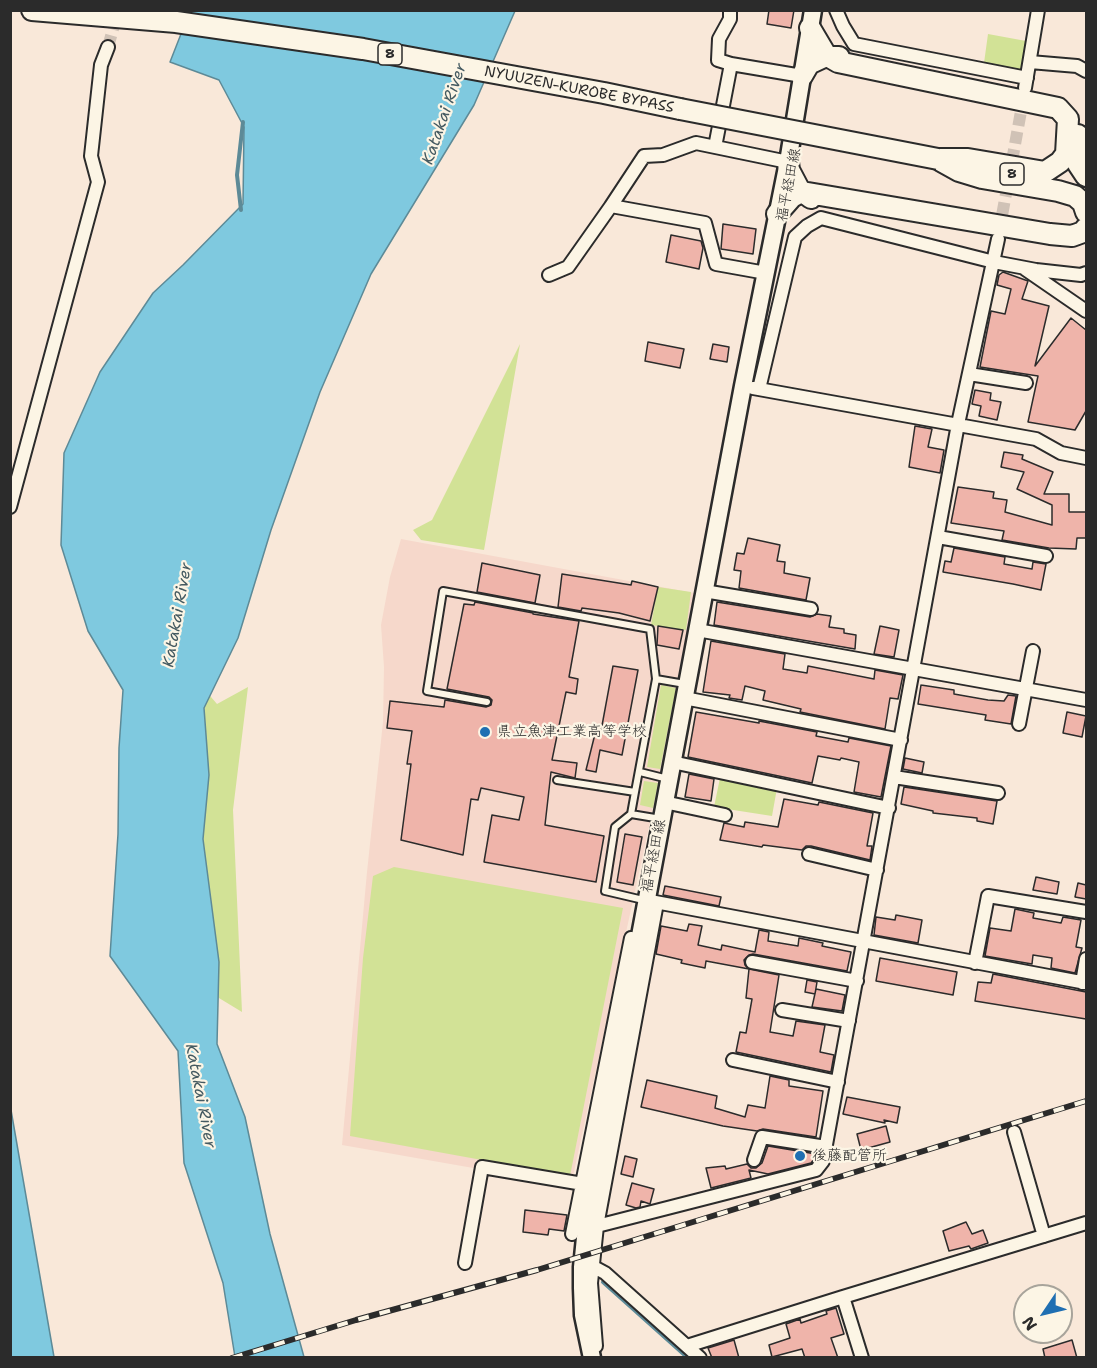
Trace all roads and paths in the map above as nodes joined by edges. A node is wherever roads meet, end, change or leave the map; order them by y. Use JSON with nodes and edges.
{"nodes":[{"id":1,"x":32,"y":10,"type":"edge"},
{"id":2,"x":730,"y":10,"type":"edge"},
{"id":3,"x":836,"y":10,"type":"edge"},
{"id":4,"x":1038,"y":10,"type":"edge"},
{"id":5,"x":816,"y":24,"type":"edge"},
{"id":6,"x":108,"y":47,"type":"tunnel mouth"},
{"id":7,"x":1030,"y":62,"type":"junction"},
{"id":8,"x":731,"y":64,"type":"junction"},
{"id":9,"x":821,"y":66,"type":"junction"},
{"id":10,"x":1086,"y":71,"type":"edge"},
{"id":11,"x":715,"y":147,"type":"junction"},
{"id":12,"x":938,"y":159,"type":"junction"},
{"id":13,"x":1086,"y":176,"type":"edge"},
{"id":14,"x":1086,"y":189,"type":"edge"},
{"id":15,"x":796,"y":192,"type":"junction"},
{"id":16,"x":611,"y":206,"type":"junction"},
{"id":17,"x":1086,"y":212,"type":"edge"},
{"id":18,"x":1086,"y":228,"type":"edge"},
{"id":19,"x":1086,"y":237,"type":"edge"},
{"id":20,"x":998,"y":239,"type":"tunnel mouth"},
{"id":21,"x":994,"y":262,"type":"junction"},
{"id":22,"x":1023,"y":267,"type":"junction"},
{"id":23,"x":766,"y":273,"type":"junction"},
{"id":24,"x":1086,"y":273,"type":"edge"},
{"id":25,"x":549,"y":275,"type":"dead end"},
{"id":26,"x":1086,"y":310,"type":"edge"},
{"id":27,"x":749,"y":357,"type":"junction"},
{"id":28,"x":969,"y":374,"type":"junction"},
{"id":29,"x":1026,"y":384,"type":"dead end"},
{"id":30,"x":751,"y":387,"type":"junction"},
{"id":31,"x":958,"y":424,"type":"junction"},
{"id":32,"x":1086,"y":458,"type":"edge"},
{"id":33,"x":10,"y":507,"type":"edge"},
{"id":34,"x":938,"y":537,"type":"junction"},
{"id":35,"x":1046,"y":556,"type":"dead end"},
{"id":36,"x":704,"y":591,"type":"junction"},
{"id":37,"x":811,"y":609,"type":"dead end"},
{"id":38,"x":697,"y":630,"type":"junction"},
{"id":39,"x":1033,"y":651,"type":"dead end"},
{"id":40,"x":914,"y":669,"type":"junction"},
{"id":41,"x":656,"y":679,"type":"junction"},
{"id":42,"x":1025,"y":689,"type":"junction"},
{"id":43,"x":685,"y":691,"type":"junction"},
{"id":44,"x":1086,"y":700,"type":"edge"},
{"id":45,"x":487,"y":702,"type":"dead end"},
{"id":46,"x":1019,"y":724,"type":"dead end"},
{"id":47,"x":901,"y":740,"type":"junction"},
{"id":48,"x":672,"y":762,"type":"junction"},
{"id":49,"x":640,"y":772,"type":"junction"},
{"id":50,"x":894,"y":777,"type":"junction"},
{"id":51,"x":669,"y":779,"type":"junction"},
{"id":52,"x":557,"y":780,"type":"dead end"},
{"id":53,"x":635,"y":792,"type":"junction"},
{"id":54,"x":998,"y":793,"type":"dead end"},
{"id":55,"x":664,"y":802,"type":"junction"},
{"id":56,"x":889,"y":808,"type":"junction"},
{"id":57,"x":631,"y":814,"type":"junction"},
{"id":58,"x":725,"y":815,"type":"dead end"},
{"id":59,"x":661,"y":819,"type":"junction"},
{"id":60,"x":809,"y":854,"type":"dead end"},
{"id":61,"x":877,"y":870,"type":"junction"},
{"id":62,"x":648,"y":901,"type":"junction"},
{"id":63,"x":1086,"y":912,"type":"edge"},
{"id":64,"x":864,"y":942,"type":"junction"},
{"id":65,"x":1086,"y":959,"type":"edge"},
{"id":66,"x":752,"y":962,"type":"dead end"},
{"id":67,"x":975,"y":963,"type":"junction"},
{"id":68,"x":856,"y":981,"type":"junction"},
{"id":69,"x":1084,"y":983,"type":"edge"},
{"id":70,"x":782,"y":1010,"type":"dead end"},
{"id":71,"x":849,"y":1021,"type":"junction"},
{"id":72,"x":734,"y":1059,"type":"dead end"},
{"id":73,"x":838,"y":1082,"type":"junction"},
{"id":74,"x":1014,"y":1132,"type":"dead end"},
{"id":75,"x":826,"y":1147,"type":"junction"},
{"id":76,"x":754,"y":1160,"type":"dead end"},
{"id":77,"x":583,"y":1184,"type":"junction"},
{"id":78,"x":1086,"y":1223,"type":"edge"},
{"id":79,"x":597,"y":1226,"type":"junction"},
{"id":80,"x":572,"y":1234,"type":"dead end"},
{"id":81,"x":1044,"y":1236,"type":"junction"},
{"id":82,"x":465,"y":1263,"type":"dead end"},
{"id":83,"x":592,"y":1266,"type":"junction"},
{"id":84,"x":843,"y":1298,"type":"junction"},
{"id":85,"x":687,"y":1346,"type":"junction"},
{"id":86,"x":594,"y":1352,"type":"edge"},
{"id":87,"x":700,"y":1358,"type":"edge"},
{"id":88,"x":862,"y":1358,"type":"edge"}],
"edges":[{"from":1,"to":12,"type":"highway","name":"NYUUZEN-KUROBE BYPASS","number":"8","bridge":true},
{"from":2,"to":8,"type":"street"},
{"from":3,"to":7,"type":"street"},
{"from":4,"to":7,"type":"street"},
{"from":5,"to":9,"type":"highway"},
{"from":5,"to":9,"type":"main road","name":"福平経田線"},
{"from":6,"to":33,"type":"street"},
{"from":7,"to":10,"type":"street"},
{"from":8,"to":9,"type":"street"},
{"from":8,"to":11,"type":"street"},
{"from":9,"to":12,"type":"highway"},
{"from":9,"to":13,"type":"highway"},
{"from":9,"to":15,"type":"main road","name":"福平経田線"},
{"from":11,"to":15,"type":"street"},
{"from":11,"to":16,"type":"street"},
{"from":12,"to":14,"type":"highway","name":"NYUUZEN-KUROBE BYPASS","number":"8"},
{"from":12,"to":17,"type":"highway"},
{"from":15,"to":18,"type":"highway"},
{"from":15,"to":19,"type":"highway"},
{"from":15,"to":23,"type":"main road","name":"福平経田線"},
{"from":15,"to":27,"type":"main road","name":"福平経田線"},
{"from":16,"to":23,"type":"street"},
{"from":16,"to":25,"type":"street"},
{"from":20,"to":21,"type":"street"},
{"from":21,"to":22,"type":"street"},
{"from":21,"to":28,"type":"street"},
{"from":21,"to":30,"type":"street"},
{"from":22,"to":24,"type":"street"},
{"from":22,"to":26,"type":"street"},
{"from":23,"to":27,"type":"main road","name":"福平経田線"},
{"from":27,"to":30,"type":"main road","name":"福平経田線"},
{"from":28,"to":29,"type":"street"},
{"from":28,"to":31,"type":"street"},
{"from":30,"to":31,"type":"street"},
{"from":30,"to":36,"type":"main road","name":"福平経田線"},
{"from":31,"to":32,"type":"street"},
{"from":31,"to":34,"type":"street"},
{"from":34,"to":35,"type":"street"},
{"from":34,"to":40,"type":"street"},
{"from":36,"to":37,"type":"street"},
{"from":36,"to":38,"type":"main road","name":"福平経田線"},
{"from":38,"to":40,"type":"street"},
{"from":38,"to":43,"type":"main road","name":"福平経田線"},
{"from":39,"to":42,"type":"street"},
{"from":40,"to":42,"type":"street"},
{"from":40,"to":47,"type":"street"},
{"from":41,"to":43,"type":"lane"},
{"from":41,"to":45,"type":"lane"},
{"from":41,"to":49,"type":"lane"},
{"from":42,"to":44,"type":"street"},
{"from":42,"to":46,"type":"street"},
{"from":43,"to":47,"type":"street"},
{"from":43,"to":48,"type":"main road","name":"福平経田線"},
{"from":47,"to":50,"type":"street"},
{"from":48,"to":51,"type":"main road","name":"福平経田線"},
{"from":48,"to":56,"type":"street"},
{"from":49,"to":51,"type":"lane"},
{"from":49,"to":53,"type":"lane"},
{"from":50,"to":54,"type":"street"},
{"from":50,"to":56,"type":"street"},
{"from":51,"to":55,"type":"main road","name":"福平経田線"},
{"from":52,"to":53,"type":"lane"},
{"from":53,"to":57,"type":"lane"},
{"from":55,"to":58,"type":"street"},
{"from":55,"to":59,"type":"main road","name":"福平経田線"},
{"from":56,"to":61,"type":"street"},
{"from":57,"to":59,"type":"lane"},
{"from":57,"to":62,"type":"lane"},
{"from":59,"to":62,"type":"main road","name":"福平経田線"},
{"from":60,"to":61,"type":"street"},
{"from":61,"to":64,"type":"street"},
{"from":62,"to":64,"type":"street"},
{"from":62,"to":77,"type":"street"},
{"from":62,"to":79,"type":"street"},
{"from":62,"to":86,"type":"main road","name":"福平経田線"},
{"from":63,"to":67,"type":"street"},
{"from":64,"to":67,"type":"street"},
{"from":64,"to":68,"type":"street"},
{"from":65,"to":69,"type":"street"},
{"from":66,"to":68,"type":"street"},
{"from":67,"to":69,"type":"street"},
{"from":68,"to":71,"type":"street"},
{"from":70,"to":71,"type":"street"},
{"from":71,"to":73,"type":"street"},
{"from":72,"to":73,"type":"street"},
{"from":73,"to":75,"type":"street"},
{"from":74,"to":81,"type":"street"},
{"from":75,"to":76,"type":"street"},
{"from":75,"to":79,"type":"street"},
{"from":77,"to":80,"type":"street"},
{"from":77,"to":82,"type":"street"},
{"from":78,"to":81,"type":"street"},
{"from":79,"to":83,"type":"street"},
{"from":81,"to":84,"type":"street"},
{"from":83,"to":85,"type":"street"},
{"from":83,"to":86,"type":"street"},
{"from":84,"to":85,"type":"street"},
{"from":84,"to":88,"type":"street"},
{"from":85,"to":87,"type":"street"}]}
